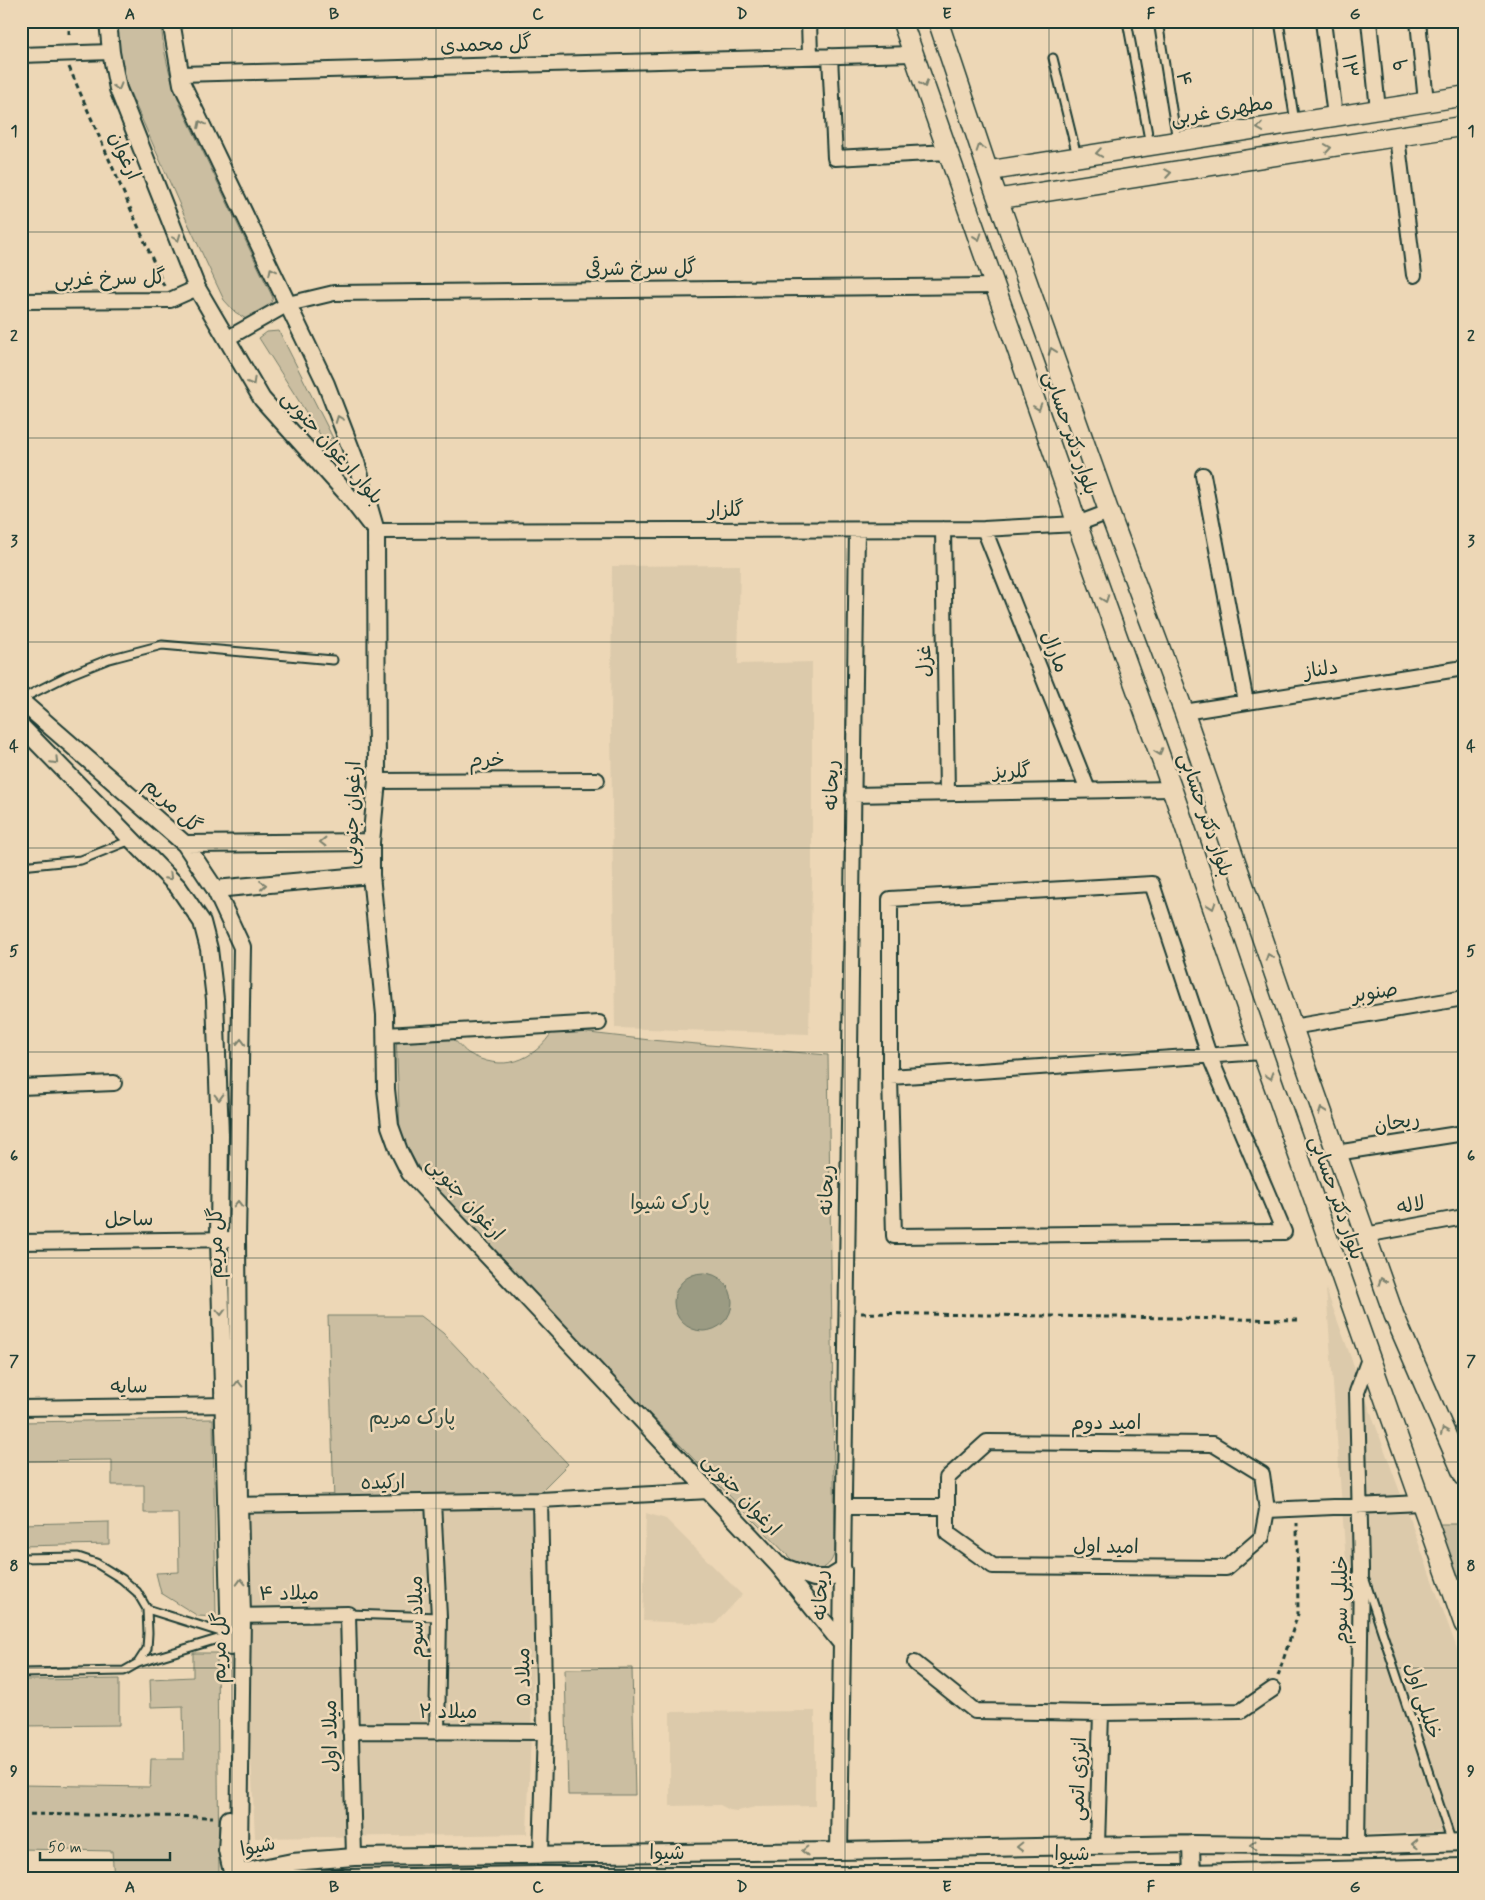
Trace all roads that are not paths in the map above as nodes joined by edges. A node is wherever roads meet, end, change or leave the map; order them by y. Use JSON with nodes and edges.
{"nodes":[{"id":1,"x":108,"y":21,"type":"edge"},
{"id":2,"x":171,"y":21,"type":"edge"},
{"id":3,"x":809,"y":21,"type":"edge"},
{"id":4,"x":902,"y":21,"type":"edge"},
{"id":5,"x":938,"y":21,"type":"edge"},
{"id":6,"x":1127,"y":21,"type":"edge"},
{"id":7,"x":1158,"y":21,"type":"edge"},
{"id":8,"x":1279,"y":21,"type":"edge"},
{"id":9,"x":1323,"y":21,"type":"edge"},
{"id":10,"x":1369,"y":21,"type":"edge"},
{"id":11,"x":1418,"y":21,"type":"edge"},
{"id":12,"x":111,"y":52,"type":"junction"},
{"id":13,"x":913,"y":54,"type":"junction"},
{"id":14,"x":21,"y":55,"type":"edge"},
{"id":15,"x":810,"y":56,"type":"junction"},
{"id":16,"x":830,"y":56,"type":"junction"},
{"id":17,"x":1053,"y":58,"type":"dead end"},
{"id":18,"x":180,"y":74,"type":"junction"},
{"id":19,"x":1464,"y":96,"type":"edge"},
{"id":20,"x":1426,"y":102,"type":"junction"},
{"id":21,"x":1378,"y":110,"type":"junction"},
{"id":22,"x":1335,"y":116,"type":"junction"},
{"id":23,"x":1295,"y":122,"type":"junction"},
{"id":24,"x":1464,"y":126,"type":"edge"},
{"id":25,"x":1397,"y":137,"type":"junction"},
{"id":26,"x":1177,"y":141,"type":"junction"},
{"id":27,"x":1150,"y":146,"type":"junction"},
{"id":28,"x":949,"y":152,"type":"junction"},
{"id":29,"x":1077,"y":157,"type":"junction"},
{"id":30,"x":1056,"y":160,"type":"junction"},
{"id":31,"x":988,"y":171,"type":"junction"},
{"id":32,"x":1060,"y":190,"type":"junction"},
{"id":33,"x":998,"y":200,"type":"junction"},
{"id":34,"x":1414,"y":276,"type":"dead end"},
{"id":35,"x":995,"y":286,"type":"junction"},
{"id":36,"x":197,"y":288,"type":"junction"},
{"id":37,"x":21,"y":300,"type":"edge"},
{"id":38,"x":288,"y":304,"type":"junction"},
{"id":39,"x":228,"y":338,"type":"junction"},
{"id":40,"x":1203,"y":475,"type":"dead end"},
{"id":41,"x":1109,"y":512,"type":"junction"},
{"id":42,"x":1077,"y":524,"type":"junction"},
{"id":43,"x":943,"y":529,"type":"junction"},
{"id":44,"x":984,"y":529,"type":"junction"},
{"id":45,"x":857,"y":530,"type":"junction"},
{"id":46,"x":376,"y":532,"type":"junction"},
{"id":47,"x":333,"y":660,"type":"dead end"},
{"id":48,"x":1464,"y":668,"type":"edge"},
{"id":49,"x":21,"y":700,"type":"edge"},
{"id":50,"x":1246,"y":702,"type":"junction"},
{"id":51,"x":1184,"y":712,"type":"junction"},
{"id":52,"x":21,"y":726,"type":"edge"},
{"id":53,"x":597,"y":780,"type":"dead end"},
{"id":54,"x":377,"y":781,"type":"junction"},
{"id":55,"x":1172,"y":789,"type":"junction"},
{"id":56,"x":1088,"y":790,"type":"junction"},
{"id":57,"x":947,"y":793,"type":"junction"},
{"id":58,"x":853,"y":795,"type":"junction"},
{"id":59,"x":131,"y":840,"type":"junction"},
{"id":60,"x":371,"y":842,"type":"junction"},
{"id":61,"x":185,"y":844,"type":"junction"},
{"id":62,"x":21,"y":866,"type":"edge"},
{"id":63,"x":371,"y":875,"type":"junction"},
{"id":64,"x":215,"y":889,"type":"junction"},
{"id":65,"x":1464,"y":998,"type":"edge"},
{"id":66,"x":599,"y":1023,"type":"dead end"},
{"id":67,"x":1292,"y":1027,"type":"junction"},
{"id":68,"x":385,"y":1035,"type":"junction"},
{"id":69,"x":1262,"y":1052,"type":"junction"},
{"id":70,"x":1209,"y":1055,"type":"junction"},
{"id":71,"x":890,"y":1077,"type":"junction"},
{"id":72,"x":114,"y":1083,"type":"dead end"},
{"id":73,"x":21,"y":1087,"type":"edge"},
{"id":74,"x":1464,"y":1133,"type":"edge"},
{"id":75,"x":1336,"y":1152,"type":"junction"},
{"id":76,"x":1464,"y":1217,"type":"edge"},
{"id":77,"x":1365,"y":1235,"type":"junction"},
{"id":78,"x":219,"y":1239,"type":"junction"},
{"id":79,"x":237,"y":1239,"type":"junction"},
{"id":80,"x":21,"y":1242,"type":"edge"},
{"id":81,"x":1370,"y":1356,"type":"junction"},
{"id":82,"x":231,"y":1405,"type":"junction"},
{"id":83,"x":21,"y":1408,"type":"edge"},
{"id":84,"x":1463,"y":1473,"type":"edge"},
{"id":85,"x":709,"y":1491,"type":"junction"},
{"id":86,"x":540,"y":1500,"type":"junction"},
{"id":87,"x":434,"y":1502,"type":"junction"},
{"id":88,"x":1421,"y":1503,"type":"junction"},
{"id":89,"x":1360,"y":1504,"type":"junction"},
{"id":90,"x":233,"y":1505,"type":"junction"},
{"id":91,"x":844,"y":1507,"type":"junction"},
{"id":92,"x":947,"y":1507,"type":"junction"},
{"id":93,"x":1268,"y":1510,"type":"junction"},
{"id":94,"x":21,"y":1558,"type":"edge"},
{"id":95,"x":778,"y":1565,"type":"junction"},
{"id":96,"x":1361,"y":1569,"type":"junction"},
{"id":97,"x":842,"y":1570,"type":"junction"},
{"id":98,"x":147,"y":1608,"type":"junction"},
{"id":99,"x":348,"y":1614,"type":"junction"},
{"id":100,"x":236,"y":1616,"type":"junction"},
{"id":101,"x":439,"y":1617,"type":"junction"},
{"id":102,"x":1464,"y":1624,"type":"edge"},
{"id":103,"x":236,"y":1635,"type":"junction"},
{"id":104,"x":842,"y":1644,"type":"junction"},
{"id":105,"x":138,"y":1663,"type":"junction"},
{"id":106,"x":915,"y":1663,"type":"dead end"},
{"id":107,"x":21,"y":1673,"type":"edge"},
{"id":108,"x":1273,"y":1689,"type":"road end"},
{"id":109,"x":1101,"y":1714,"type":"junction"},
{"id":110,"x":350,"y":1731,"type":"junction"},
{"id":111,"x":437,"y":1732,"type":"junction"},
{"id":112,"x":546,"y":1732,"type":"junction"},
{"id":113,"x":1458,"y":1842,"type":"edge"},
{"id":114,"x":1191,"y":1844,"type":"junction"},
{"id":115,"x":1097,"y":1846,"type":"junction"},
{"id":116,"x":1358,"y":1846,"type":"junction"},
{"id":117,"x":839,"y":1851,"type":"junction"},
{"id":118,"x":709,"y":1852,"type":"junction"},
{"id":119,"x":541,"y":1854,"type":"junction"},
{"id":120,"x":354,"y":1857,"type":"junction"},
{"id":121,"x":1462,"y":1867,"type":"edge"},
{"id":122,"x":708,"y":1874,"type":"junction"},
{"id":123,"x":835,"y":1876,"type":"edge"},
{"id":124,"x":858,"y":1876,"type":"edge"},
{"id":125,"x":1192,"y":1876,"type":"edge"},
{"id":126,"x":232,"y":1877,"type":"edge"}],
"edges":[{"from":1,"to":12,"type":"street","name":"بلوار ارغوان جنوبی"},
{"from":2,"to":18,"type":"street","name":"بلوار ارغوان جنوبی"},
{"from":3,"to":15,"type":"street"},
{"from":4,"to":13,"type":"main road","name":"بلوار دکتر حسابی"},
{"from":31,"to":5,"type":"main road","name":"بلوار دکتر حسابی","one_way":true},
{"from":6,"to":27,"type":"lane"},
{"from":7,"to":26,"type":"lane","name":"۴"},
{"from":8,"to":23,"type":"lane"},
{"from":9,"to":22,"type":"street","name":"۱۳"},
{"from":10,"to":21,"type":"street"},
{"from":11,"to":20,"type":"street","name":"۹"},
{"from":12,"to":14,"type":"street"},
{"from":12,"to":36,"type":"street","name":"بلوار ارغوان جنوبی","one_way":true},
{"from":13,"to":16,"type":"street","name":"گل محمدی"},
{"from":13,"to":28,"type":"main road","name":"بلوار دکتر حسابی","one_way":true},
{"from":15,"to":16,"type":"street","name":"گل محمدی"},
{"from":15,"to":18,"type":"street","name":"گل محمدی"},
{"from":16,"to":28,"type":"street"},
{"from":17,"to":29,"type":"lane"},
{"from":38,"to":18,"type":"street","name":"بلوار ارغوان جنوبی","one_way":true},
{"from":19,"to":20,"type":"main road","name":"مطهری غربی"},
{"from":20,"to":21,"type":"main road","name":"مطهری غربی"},
{"from":21,"to":22,"type":"main road","name":"مطهری غربی"},
{"from":22,"to":23,"type":"main road","name":"مطهری غربی"},
{"from":23,"to":26,"type":"main road","name":"مطهری غربی","one_way":true},
{"from":24,"to":25,"type":"main road"},
{"from":32,"to":25,"type":"main road","one_way":true},
{"from":25,"to":34,"type":"street"},
{"from":26,"to":27,"type":"main road","name":"مطهری غربی"},
{"from":27,"to":29,"type":"main road","name":"مطهری غربی","one_way":true},
{"from":28,"to":35,"type":"main road","name":"بلوار دکتر حسابی","one_way":true},
{"from":29,"to":30,"type":"main road","name":"مطهری غربی"},
{"from":30,"to":31,"type":"main road","name":"مطهری غربی"},
{"from":30,"to":32,"type":"main road"},
{"from":31,"to":33,"type":"main road","name":"بلوار دکتر حسابی"},
{"from":32,"to":33,"type":"main road"},
{"from":41,"to":33,"type":"main road","name":"بلوار دکتر حسابی","one_way":true},
{"from":35,"to":38,"type":"street","name":"گل سرخ شرقی"},
{"from":35,"to":42,"type":"main road","name":"بلوار دکتر حسابی","one_way":true},
{"from":36,"to":37,"type":"street","name":"گل سرخ غربی"},
{"from":36,"to":39,"type":"street","name":"بلوار ارغوان جنوبی"},
{"from":38,"to":39,"type":"street","name":"گل سرخ شرقی"},
{"from":46,"to":38,"type":"street","name":"بلوار ارغوان جنوبی","one_way":true},
{"from":39,"to":46,"type":"street","name":"بلوار ارغوان جنوبی","one_way":true},
{"from":40,"to":50,"type":"street"},
{"from":41,"to":42,"type":"street","name":"گلزار"},
{"from":41,"to":51,"type":"main road","name":"بلوار دکتر حسابی"},
{"from":42,"to":44,"type":"street","name":"گلزار"},
{"from":42,"to":55,"type":"main road","name":"بلوار دکتر حسابی","one_way":true},
{"from":43,"to":44,"type":"street","name":"گلزار"},
{"from":43,"to":45,"type":"street","name":"گلزار"},
{"from":43,"to":57,"type":"street","name":"غزل"},
{"from":44,"to":56,"type":"street","name":"مارال"},
{"from":45,"to":46,"type":"street","name":"گلزار"},
{"from":45,"to":58,"type":"street","name":"ریحانه"},
{"from":46,"to":54,"type":"street","name":"ارغوان جنوبی"},
{"from":47,"to":49,"type":"lane"},
{"from":48,"to":50,"type":"street","name":"دلناز"},
{"from":49,"to":61,"type":"street","name":"گل مریم"},
{"from":50,"to":51,"type":"street","name":"دلناز"},
{"from":67,"to":51,"type":"main road","name":"بلوار دکتر حسابی","one_way":true},
{"from":52,"to":59,"type":"street","name":"گل مریم","one_way":true},
{"from":53,"to":54,"type":"street","name":"خرم"},
{"from":54,"to":60,"type":"street","name":"ارغوان جنوبی"},
{"from":55,"to":56,"type":"street","name":"گلریز"},
{"from":55,"to":69,"type":"main road","name":"بلوار دکتر حسابی","one_way":true},
{"from":56,"to":57,"type":"street","name":"گلریز"},
{"from":57,"to":58,"type":"street","name":"گلریز"},
{"from":58,"to":91,"type":"street","name":"ریحانه"},
{"from":59,"to":62,"type":"lane"},
{"from":59,"to":78,"type":"street","name":"گل مریم","one_way":true},
{"from":60,"to":61,"type":"street","one_way":true},
{"from":60,"to":63,"type":"street","name":"ارغوان جنوبی"},
{"from":61,"to":64,"type":"street","name":"گل مریم"},
{"from":64,"to":63,"type":"street","one_way":true},
{"from":63,"to":68,"type":"street","name":"ارغوان جنوبی"},
{"from":79,"to":64,"type":"street","name":"گل مریم","one_way":true},
{"from":65,"to":67,"type":"street","name":"صنوبر"},
{"from":66,"to":68,"type":"street"},
{"from":75,"to":67,"type":"main road","name":"بلوار دکتر حسابی","one_way":true},
{"from":68,"to":85,"type":"street","name":"ارغوان جنوبی"},
{"from":69,"to":70,"type":"street"},
{"from":69,"to":81,"type":"main road","name":"بلوار دکتر حسابی","one_way":true},
{"from":70,"to":71,"type":"street"},
{"from":70,"to":71,"type":"street"},
{"from":70,"to":71,"type":"street"},
{"from":72,"to":73,"type":"street"},
{"from":74,"to":75,"type":"street","name":"ریحان"},
{"from":75,"to":77,"type":"main road","name":"بلوار دکتر حسابی"},
{"from":76,"to":77,"type":"street","name":"لاله"},
{"from":84,"to":77,"type":"main road","name":"بلوار دکتر حسابی","one_way":true},
{"from":78,"to":79,"type":"street","name":"ساحل"},
{"from":78,"to":80,"type":"street","name":"ساحل"},
{"from":78,"to":82,"type":"street","name":"گل مریم","one_way":true},
{"from":82,"to":79,"type":"street","name":"گل مریم","one_way":true},
{"from":81,"to":88,"type":"main road","name":"بلوار دکتر حسابی"},
{"from":81,"to":89,"type":"street","name":"خلیلی سوم"},
{"from":82,"to":83,"type":"street","name":"سایه"},
{"from":82,"to":90,"type":"street","name":"گل مریم"},
{"from":85,"to":86,"type":"street","name":"ارکیده"},
{"from":85,"to":95,"type":"street","name":"ارغوان جنوبی"},
{"from":86,"to":87,"type":"street","name":"ارکیده"},
{"from":86,"to":112,"type":"street","name":"میلاد ۵"},
{"from":87,"to":90,"type":"street","name":"ارکیده"},
{"from":87,"to":101,"type":"street","name":"میلاد سوم"},
{"from":88,"to":89,"type":"street"},
{"from":88,"to":102,"type":"main road","name":"بلوار دکتر حسابی"},
{"from":89,"to":93,"type":"street"},
{"from":89,"to":96,"type":"street","name":"خلیلی سوم"},
{"from":90,"to":100,"type":"street","name":"گل مریم"},
{"from":91,"to":92,"type":"street"},
{"from":91,"to":97,"type":"street","name":"ریحانه"},
{"from":92,"to":93,"type":"street","name":"امید اول"},
{"from":92,"to":93,"type":"street","name":"امید دوم"},
{"from":94,"to":98,"type":"lane"},
{"from":95,"to":97,"type":"street"},
{"from":95,"to":104,"type":"street","name":"ارغوان جنوبی"},
{"from":96,"to":113,"type":"lane","name":"خلیلی اول"},
{"from":96,"to":116,"type":"street","name":"خلیلی سوم"},
{"from":97,"to":104,"type":"street","name":"ریحانه"},
{"from":98,"to":103,"type":"lane"},
{"from":98,"to":105,"type":"lane"},
{"from":99,"to":100,"type":"street","name":"میلاد ۴"},
{"from":99,"to":101,"type":"lane"},
{"from":99,"to":110,"type":"street","name":"میلاد اول"},
{"from":100,"to":103,"type":"street","name":"گل مریم"},
{"from":101,"to":111,"type":"street","name":"میلاد سوم"},
{"from":103,"to":105,"type":"lane"},
{"from":103,"to":126,"type":"street","name":"گل مریم"},
{"from":103,"to":126,"type":"street","name":"گل مریم"},
{"from":104,"to":117,"type":"street","name":"ریحانه"},
{"from":105,"to":107,"type":"lane"},
{"from":106,"to":109,"type":"street"},
{"from":108,"to":109,"type":"street"},
{"from":109,"to":115,"type":"street","name":"انرژی اتمی"},
{"from":110,"to":111,"type":"street","name":"میلاد ۲"},
{"from":110,"to":120,"type":"street","name":"میلاد اول"},
{"from":111,"to":112,"type":"street","name":"میلاد ۲"},
{"from":112,"to":119,"type":"street","name":"میلاد ۵"},
{"from":113,"to":116,"type":"street","name":"شیوا","one_way":true},
{"from":113,"to":121,"type":"street"},
{"from":114,"to":115,"type":"street","name":"شیوا"},
{"from":116,"to":114,"type":"street","name":"شیوا","one_way":true},
{"from":114,"to":125,"type":"street"},
{"from":115,"to":117,"type":"street","name":"شیوا","one_way":true},
{"from":117,"to":118,"type":"street","name":"شیوا","one_way":true},
{"from":118,"to":119,"type":"street","name":"شیوا"},
{"from":118,"to":122,"type":"street"},
{"from":119,"to":120,"type":"street","name":"شیوا"},
{"from":120,"to":126,"type":"street","name":"شیوا"},
{"from":121,"to":125,"type":"street","name":"شیوا"},
{"from":122,"to":123,"type":"street","name":"شیوا"},
{"from":122,"to":126,"type":"street","name":"شیوا"},
{"from":123,"to":124,"type":"street","name":"شیوا"},
{"from":124,"to":125,"type":"street","name":"شیوا"}]}
